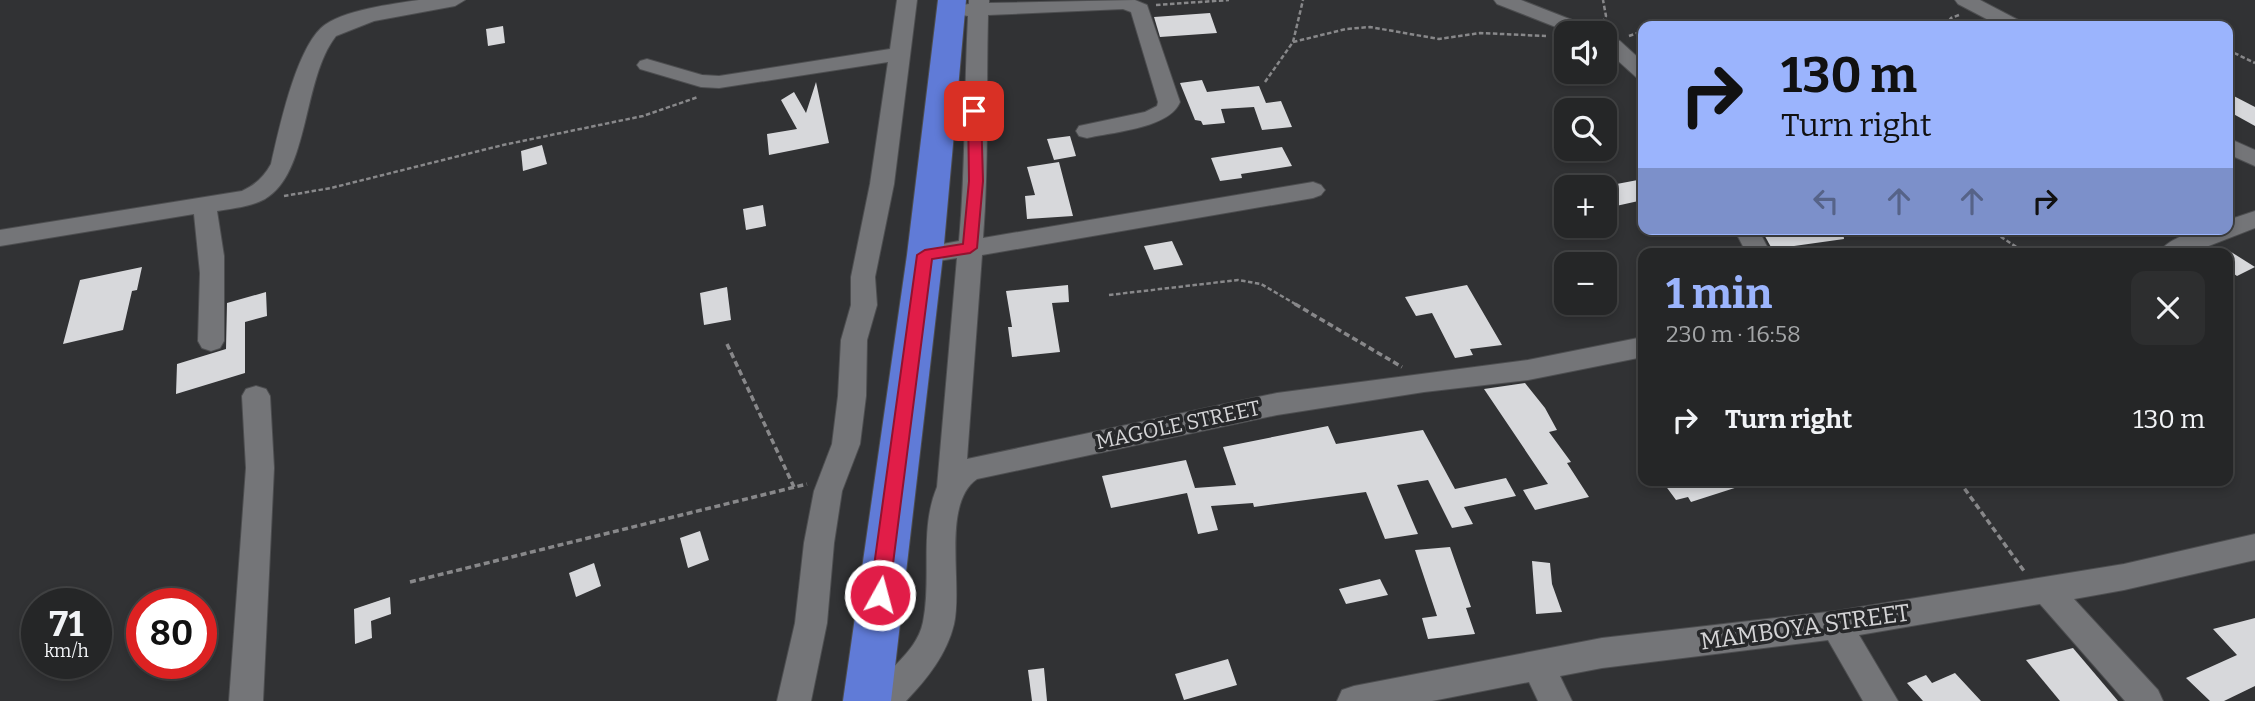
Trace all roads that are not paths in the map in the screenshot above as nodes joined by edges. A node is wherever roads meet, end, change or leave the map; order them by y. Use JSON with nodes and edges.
{"nodes":[{"id":1,"x":455,"y":0,"type":"edge"},
{"id":2,"x":907,"y":0,"type":"edge"},
{"id":3,"x":1504,"y":0,"type":"edge"},
{"id":4,"x":1965,"y":0,"type":"edge"},
{"id":5,"x":965,"y":5,"type":"edge"},
{"id":6,"x":1562,"y":21,"type":"edge"},
{"id":7,"x":2005,"y":21,"type":"edge"},
{"id":8,"x":1617,"y":49,"type":"edge"},
{"id":9,"x":899,"y":54,"type":"junction"},
{"id":10,"x":647,"y":65,"type":"dead end"},
{"id":11,"x":1638,"y":68,"type":"edge"},
{"id":12,"x":1087,"y":131,"type":"dead end"},
{"id":13,"x":2233,"y":148,"type":"edge"},
{"id":14,"x":2255,"y":159,"type":"edge"},
{"id":15,"x":1313,"y":190,"type":"dead end"},
{"id":16,"x":204,"y":205,"type":"junction"},
{"id":17,"x":2255,"y":219,"type":"edge"},
{"id":18,"x":2233,"y":227,"type":"edge"},
{"id":19,"x":2212,"y":235,"type":"edge"},
{"id":20,"x":0,"y":238,"type":"edge"},
{"id":21,"x":970,"y":248,"type":"junction"},
{"id":22,"x":2179,"y":248,"type":"edge"},
{"id":23,"x":925,"y":255,"type":"junction"},
{"id":24,"x":212,"y":341,"type":"dead end"},
{"id":25,"x":1638,"y":348,"type":"edge"},
{"id":26,"x":256,"y":396,"type":"dead end"},
{"id":27,"x":951,"y":485,"type":"junction"},
{"id":28,"x":2252,"y":551,"type":"edge"},
{"id":29,"x":2042,"y":590,"type":"junction"},
{"id":30,"x":1836,"y":625,"type":"junction"},
{"id":31,"x":1537,"y":664,"type":"junction"},
{"id":32,"x":246,"y":701,"type":"edge"},
{"id":33,"x":794,"y":701,"type":"edge"},
{"id":34,"x":867,"y":701,"type":"edge"},
{"id":35,"x":884,"y":701,"type":"edge"},
{"id":36,"x":1354,"y":701,"type":"edge"},
{"id":37,"x":1555,"y":701,"type":"edge"},
{"id":38,"x":1881,"y":701,"type":"edge"},
{"id":39,"x":2146,"y":701,"type":"edge"}],
"edges":[{"from":1,"to":16,"type":"street"},
{"from":2,"to":9,"type":"street"},
{"from":3,"to":6,"type":"street"},
{"from":4,"to":7,"type":"street"},
{"from":5,"to":12,"type":"street"},
{"from":5,"to":21,"type":"street"},
{"from":5,"to":23,"type":"highway"},
{"from":8,"to":11,"type":"street"},
{"from":9,"to":10,"type":"street"},
{"from":9,"to":33,"type":"street"},
{"from":13,"to":14,"type":"street"},
{"from":15,"to":21,"type":"street"},
{"from":16,"to":20,"type":"street"},
{"from":16,"to":24,"type":"street"},
{"from":17,"to":18,"type":"street"},
{"from":19,"to":22,"type":"street"},
{"from":21,"to":23,"type":"street"},
{"from":21,"to":27,"type":"street"},
{"from":23,"to":34,"type":"highway"},
{"from":25,"to":27,"type":"street","name":"MAGOLE STREET"},
{"from":26,"to":32,"type":"street"},
{"from":27,"to":35,"type":"street"},
{"from":28,"to":29,"type":"street","name":"MAMBOYA STREET"},
{"from":29,"to":30,"type":"street","name":"MAMBOYA STREET"},
{"from":29,"to":39,"type":"street"},
{"from":30,"to":31,"type":"street","name":"MAMBOYA STREET"},
{"from":30,"to":38,"type":"street"},
{"from":31,"to":36,"type":"street","name":"MAMBOYA STREET"},
{"from":31,"to":37,"type":"street"}]}
